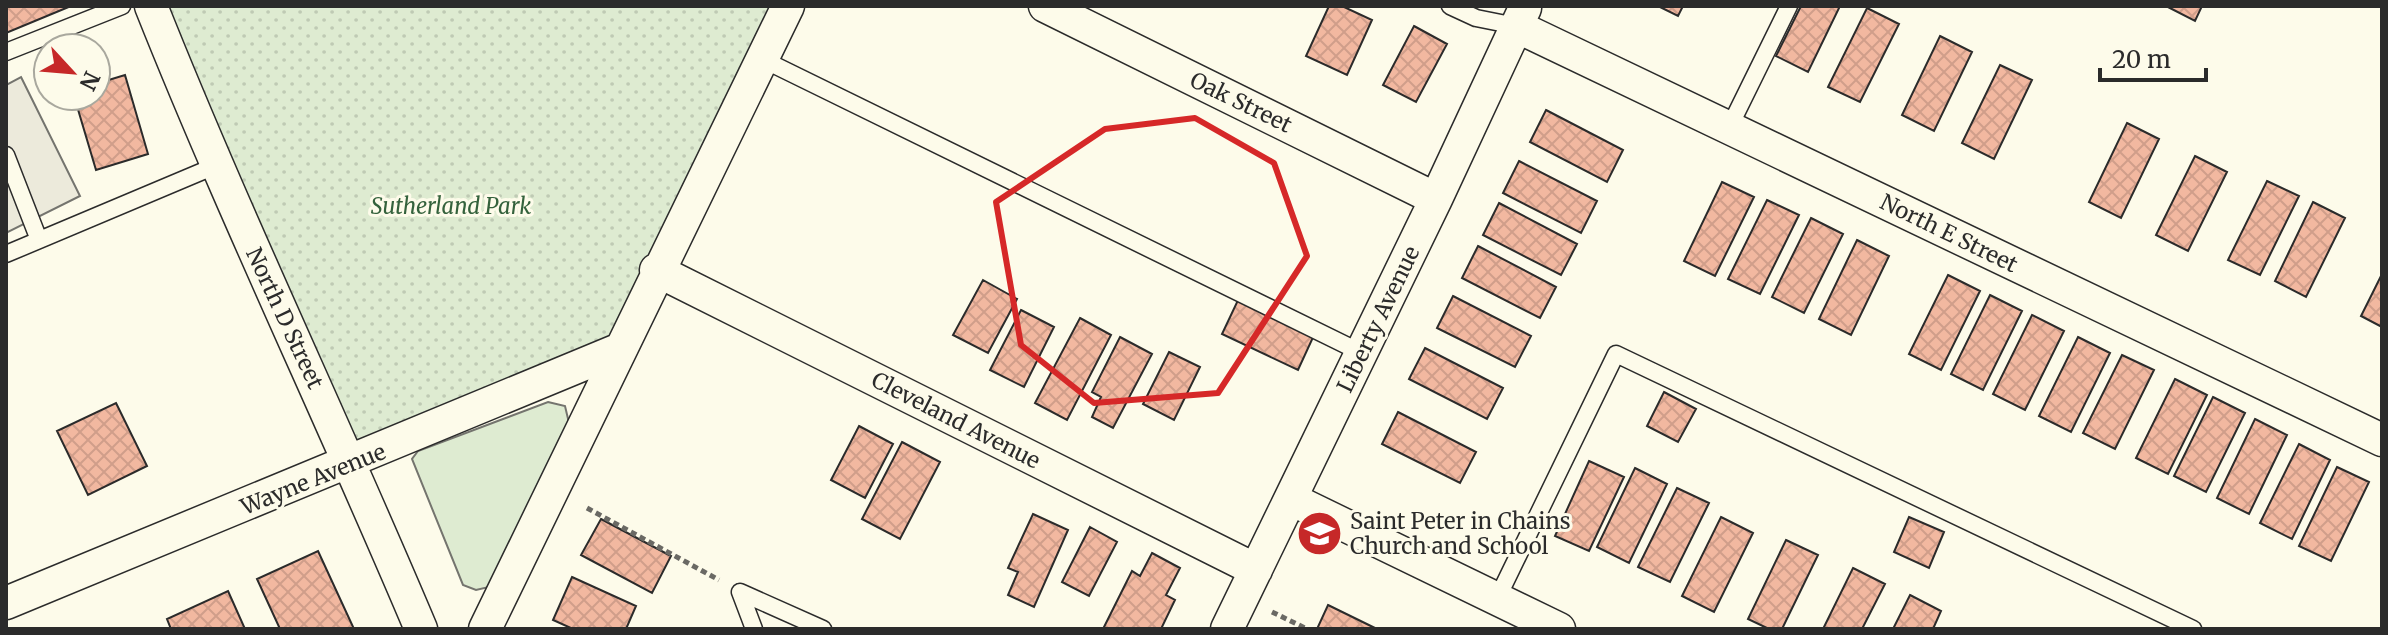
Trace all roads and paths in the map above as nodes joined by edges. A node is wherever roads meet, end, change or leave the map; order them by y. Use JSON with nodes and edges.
{"nodes":[{"id":1,"x":122,"y":6,"type":"edge"},
{"id":2,"x":151,"y":6,"type":"edge"},
{"id":3,"x":788,"y":6,"type":"edge"},
{"id":4,"x":1045,"y":6,"type":"edge"},
{"id":5,"x":1450,"y":6,"type":"edge"},
{"id":6,"x":1789,"y":6,"type":"edge"},
{"id":7,"x":1521,"y":16,"type":"edge"},
{"id":8,"x":6,"y":52,"type":"edge"},
{"id":9,"x":762,"y":59,"type":"junction"},
{"id":10,"x":1729,"y":128,"type":"junction"},
{"id":11,"x":6,"y":155,"type":"edge"},
{"id":12,"x":215,"y":166,"type":"junction"},
{"id":13,"x":1436,"y":199,"type":"junction"},
{"id":14,"x":39,"y":240,"type":"junction"},
{"id":15,"x":6,"y":254,"type":"edge"},
{"id":16,"x":656,"y":270,"type":"junction"},
{"id":17,"x":618,"y":350,"type":"junction"},
{"id":18,"x":1362,"y":353,"type":"junction"},
{"id":19,"x":2382,"y":440,"type":"edge"},
{"id":20,"x":351,"y":463,"type":"junction"},
{"id":21,"x":1291,"y":499,"type":"junction"},
{"id":22,"x":587,"y":508,"type":"dead end"},
{"id":23,"x":1256,"y":570,"type":"junction"},
{"id":24,"x":740,"y":592,"type":"junction"},
{"id":25,"x":1497,"y":599,"type":"junction"},
{"id":26,"x":6,"y":603,"type":"edge"},
{"id":27,"x":421,"y":629,"type":"edge"},
{"id":28,"x":485,"y":629,"type":"edge"},
{"id":29,"x":754,"y":629,"type":"edge"},
{"id":30,"x":823,"y":629,"type":"edge"},
{"id":31,"x":1227,"y":629,"type":"edge"},
{"id":32,"x":1559,"y":629,"type":"edge"},
{"id":33,"x":2193,"y":629,"type":"edge"}],
"edges":[{"from":1,"to":8,"type":"lane"},
{"from":2,"to":12,"type":"street","name":"North D Street"},
{"from":3,"to":9,"type":"street"},
{"from":4,"to":13,"type":"street","name":"Oak Street"},
{"from":5,"to":7,"type":"lane"},
{"from":6,"to":10,"type":"lane"},
{"from":7,"to":10,"type":"street","name":"North E Street"},
{"from":7,"to":13,"type":"street","name":"Liberty Avenue"},
{"from":9,"to":16,"type":"street"},
{"from":9,"to":18,"type":"lane"},
{"from":10,"to":19,"type":"street","name":"North E Street"},
{"from":11,"to":14,"type":"lane"},
{"from":12,"to":14,"type":"lane"},
{"from":12,"to":20,"type":"street","name":"North D Street"},
{"from":13,"to":18,"type":"street","name":"Liberty Avenue"},
{"from":14,"to":15,"type":"lane"},
{"from":16,"to":17,"type":"street"},
{"from":16,"to":23,"type":"street","name":"Cleveland Avenue"},
{"from":17,"to":20,"type":"street","name":"Wayne Avenue"},
{"from":17,"to":28,"type":"street"},
{"from":18,"to":21,"type":"street","name":"Liberty Avenue"},
{"from":20,"to":26,"type":"street","name":"Wayne Avenue"},
{"from":20,"to":27,"type":"street","name":"North D Street"},
{"from":21,"to":23,"type":"street","name":"Liberty Avenue"},
{"from":21,"to":25,"type":"street"},
{"from":22,"to":24,"type":"path"},
{"from":23,"to":31,"type":"street","name":"Liberty Avenue"},
{"from":24,"to":29,"type":"lane"},
{"from":24,"to":30,"type":"lane"},
{"from":25,"to":32,"type":"street"},
{"from":25,"to":33,"type":"lane"}]}
